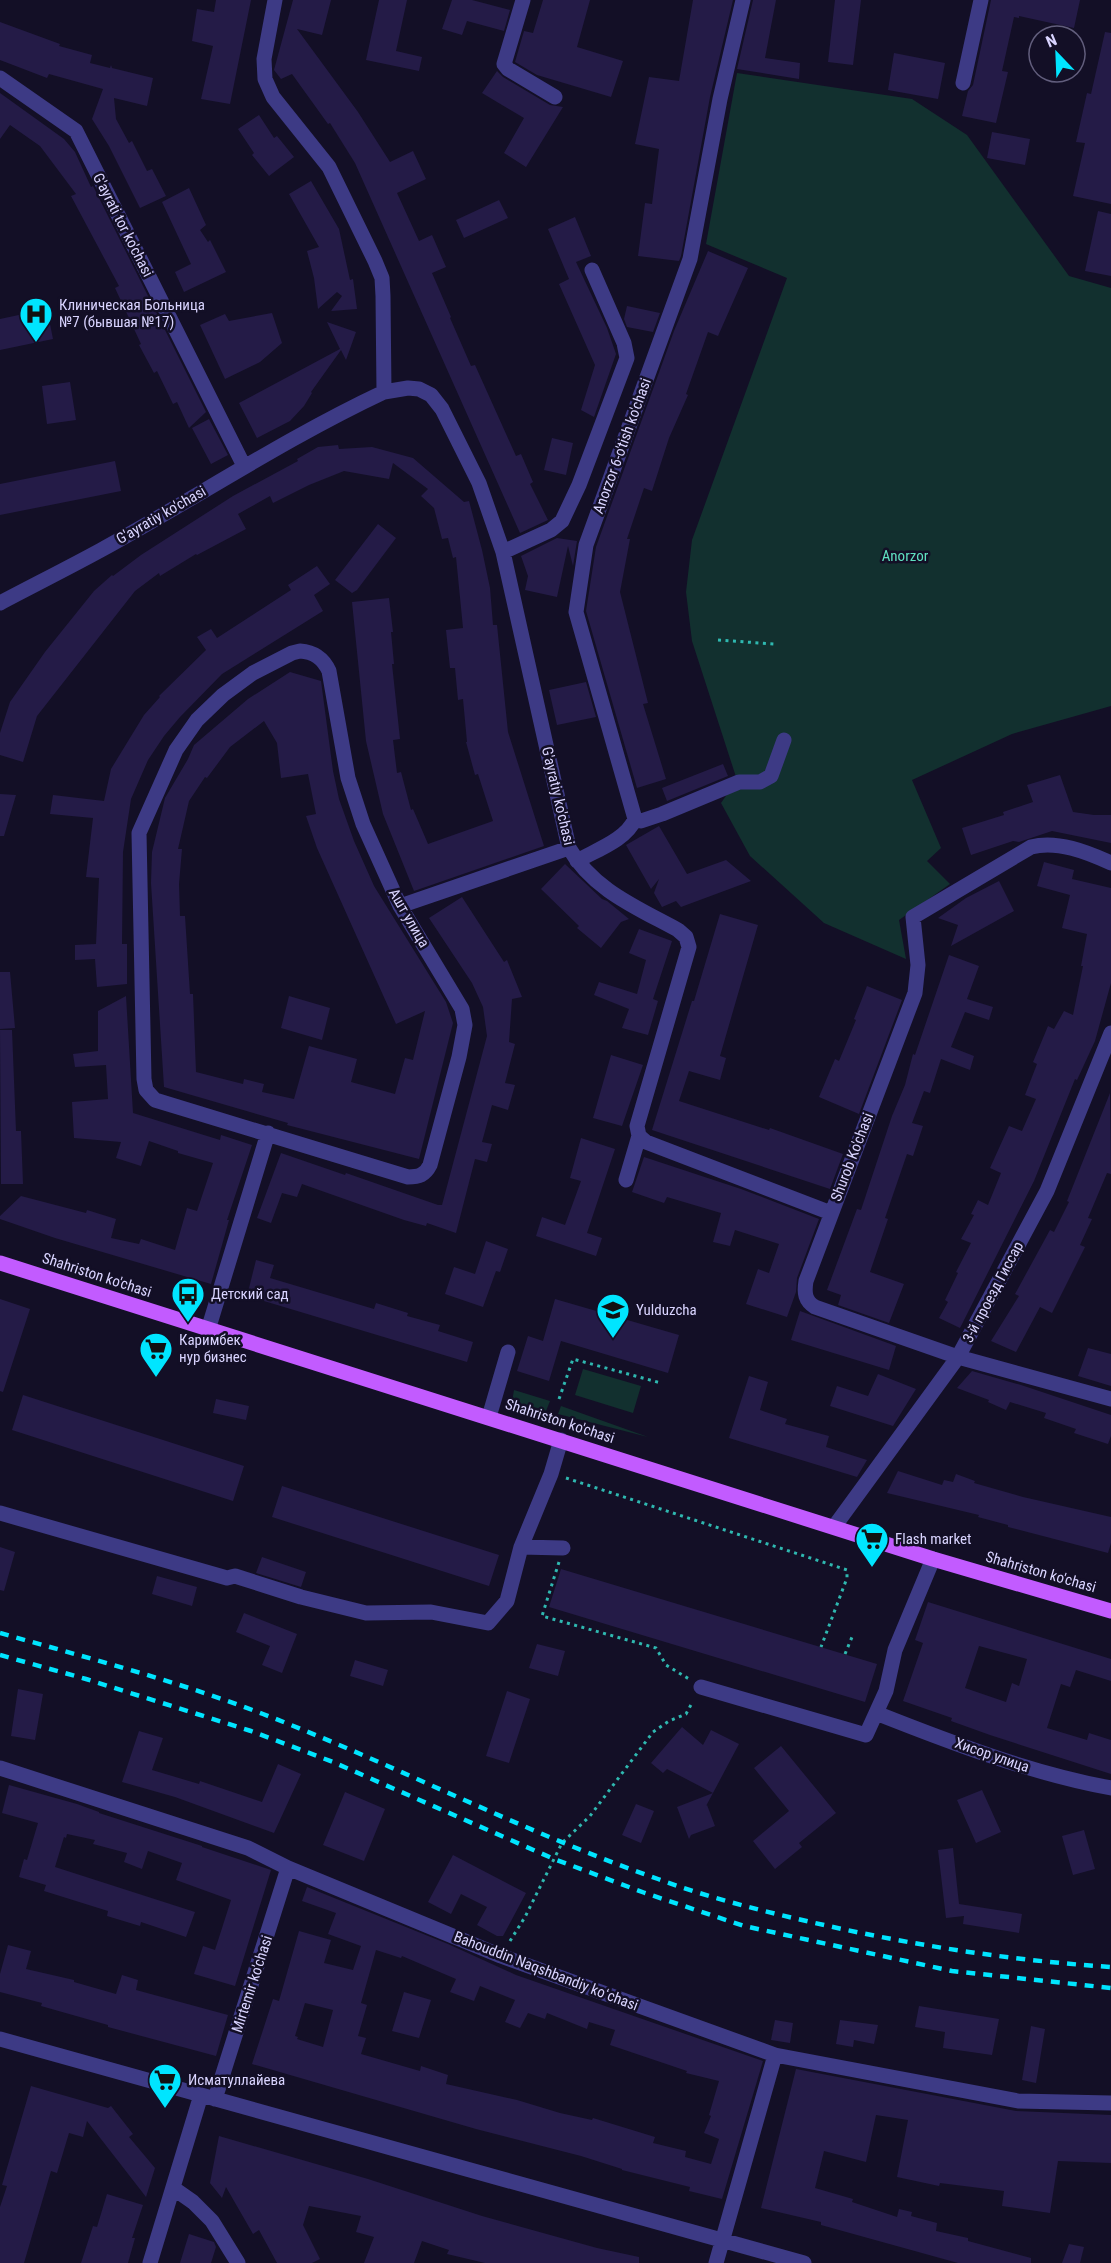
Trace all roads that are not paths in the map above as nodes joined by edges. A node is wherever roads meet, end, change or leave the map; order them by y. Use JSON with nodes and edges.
{"nodes":[{"id":1,"x":275,"y":0,"type":"edge"},
{"id":2,"x":523,"y":0,"type":"edge"},
{"id":3,"x":743,"y":0,"type":"edge"},
{"id":4,"x":981,"y":0,"type":"edge"},
{"id":5,"x":0,"y":78,"type":"edge"},
{"id":6,"x":963,"y":83,"type":"dead end"},
{"id":7,"x":555,"y":97,"type":"dead end"},
{"id":8,"x":592,"y":270,"type":"dead end"},
{"id":9,"x":384,"y":392,"type":"junction"},
{"id":10,"x":244,"y":466,"type":"junction"},
{"id":11,"x":503,"y":552,"type":"junction"},
{"id":12,"x":0,"y":603,"type":"edge"},
{"id":13,"x":784,"y":740,"type":"dead end"},
{"id":14,"x":635,"y":819,"type":"junction"},
{"id":15,"x":569,"y":848,"type":"junction"},
{"id":16,"x":577,"y":861,"type":"junction"},
{"id":17,"x":1111,"y":863,"type":"edge"},
{"id":18,"x":399,"y":906,"type":"junction"},
{"id":19,"x":1111,"y":1033,"type":"edge"},
{"id":20,"x":268,"y":1133,"type":"junction"},
{"id":21,"x":639,"y":1136,"type":"junction"},
{"id":22,"x":626,"y":1180,"type":"dead end"},
{"id":23,"x":831,"y":1213,"type":"junction"},
{"id":24,"x":0,"y":1263,"type":"edge"},
{"id":25,"x":208,"y":1329,"type":"junction"},
{"id":26,"x":507,"y":1352,"type":"dead end"},
{"id":27,"x":958,"y":1357,"type":"junction"},
{"id":28,"x":1111,"y":1399,"type":"edge"},
{"id":29,"x":489,"y":1417,"type":"junction"},
{"id":30,"x":561,"y":1440,"type":"junction"},
{"id":31,"x":0,"y":1513,"type":"edge"},
{"id":32,"x":834,"y":1527,"type":"junction"},
{"id":33,"x":521,"y":1547,"type":"junction"},
{"id":34,"x":563,"y":1548,"type":"road end"},
{"id":35,"x":933,"y":1559,"type":"junction"},
{"id":36,"x":1111,"y":1611,"type":"edge"},
{"id":37,"x":701,"y":1687,"type":"road end"},
{"id":38,"x":876,"y":1713,"type":"junction"},
{"id":39,"x":0,"y":1768,"type":"edge"},
{"id":40,"x":1111,"y":1788,"type":"edge"},
{"id":41,"x":288,"y":1868,"type":"junction"},
{"id":42,"x":0,"y":2039,"type":"edge"},
{"id":43,"x":775,"y":2055,"type":"junction"},
{"id":44,"x":208,"y":2097,"type":"junction"},
{"id":45,"x":1111,"y":2103,"type":"edge"},
{"id":46,"x":173,"y":2188,"type":"junction"},
{"id":47,"x":723,"y":2240,"type":"junction"},
{"id":48,"x":150,"y":2263,"type":"edge"},
{"id":49,"x":237,"y":2263,"type":"edge"},
{"id":50,"x":716,"y":2263,"type":"edge"},
{"id":51,"x":804,"y":2263,"type":"edge"}],
"edges":[{"from":1,"to":9,"type":"street"},
{"from":2,"to":7,"type":"street"},
{"from":3,"to":14,"type":"street","name":"Anorzor 6-o'tish ko'chasi"},
{"from":4,"to":6,"type":"street"},
{"from":5,"to":10,"type":"street","name":"G'ayrati tor ko'chasi"},
{"from":8,"to":11,"type":"street"},
{"from":9,"to":10,"type":"street","name":"G'ayratiy ko'chasi"},
{"from":9,"to":11,"type":"street","name":"G'ayratiy ko'chasi"},
{"from":10,"to":12,"type":"street","name":"G'ayratiy ko'chasi"},
{"from":11,"to":15,"type":"street","name":"G'ayratiy ko'chasi"},
{"from":13,"to":14,"type":"street"},
{"from":14,"to":16,"type":"street"},
{"from":15,"to":16,"type":"street","name":"G'ayratiy ko'chasi"},
{"from":15,"to":18,"type":"street"},
{"from":16,"to":21,"type":"street","name":"G'ayratiy ko'chasi"},
{"from":17,"to":23,"type":"street","name":"Shurob Ko'chasi"},
{"from":18,"to":20,"type":"street","name":"Ашт улица"},
{"from":18,"to":20,"type":"street","name":"Ашт улица"},
{"from":19,"to":27,"type":"street","name":"3-й проезд Гиссар"},
{"from":20,"to":25,"type":"street"},
{"from":21,"to":22,"type":"street"},
{"from":21,"to":23,"type":"street"},
{"from":23,"to":27,"type":"street","name":"Shurob Ko'chasi"},
{"from":24,"to":25,"type":"main road","name":"Shahriston ko'chasi"},
{"from":25,"to":29,"type":"main road","name":"Shahriston ko'chasi"},
{"from":26,"to":29,"type":"street"},
{"from":27,"to":28,"type":"street","name":"Shurob Ko'chasi"},
{"from":27,"to":32,"type":"street","name":"3-й проезд Гиссар"},
{"from":29,"to":30,"type":"main road","name":"Shahriston ko'chasi"},
{"from":30,"to":32,"type":"main road","name":"Shahriston ko'chasi"},
{"from":30,"to":33,"type":"street"},
{"from":31,"to":33,"type":"street"},
{"from":32,"to":35,"type":"main road","name":"Shahriston ko'chasi"},
{"from":33,"to":34,"type":"street"},
{"from":35,"to":36,"type":"main road","name":"Shahriston ko'chasi"},
{"from":35,"to":38,"type":"street"},
{"from":37,"to":38,"type":"street"},
{"from":38,"to":40,"type":"street","name":"Хисор улица"},
{"from":39,"to":41,"type":"street","name":"Bahouddin Naqshbandiy koʻchasi"},
{"from":41,"to":43,"type":"street","name":"Bahouddin Naqshbandiy koʻchasi"},
{"from":41,"to":44,"type":"street","name":"Mirtemir ko'chasi"},
{"from":42,"to":44,"type":"street"},
{"from":43,"to":45,"type":"street","name":"Bahouddin Naqshbandiy koʻchasi"},
{"from":43,"to":47,"type":"street"},
{"from":44,"to":46,"type":"street","name":"Mirtemir ko'chasi"},
{"from":44,"to":47,"type":"street"},
{"from":46,"to":48,"type":"street","name":"Mirtemir ko'chasi"},
{"from":46,"to":49,"type":"street"},
{"from":47,"to":50,"type":"street"},
{"from":47,"to":51,"type":"street"}]}
